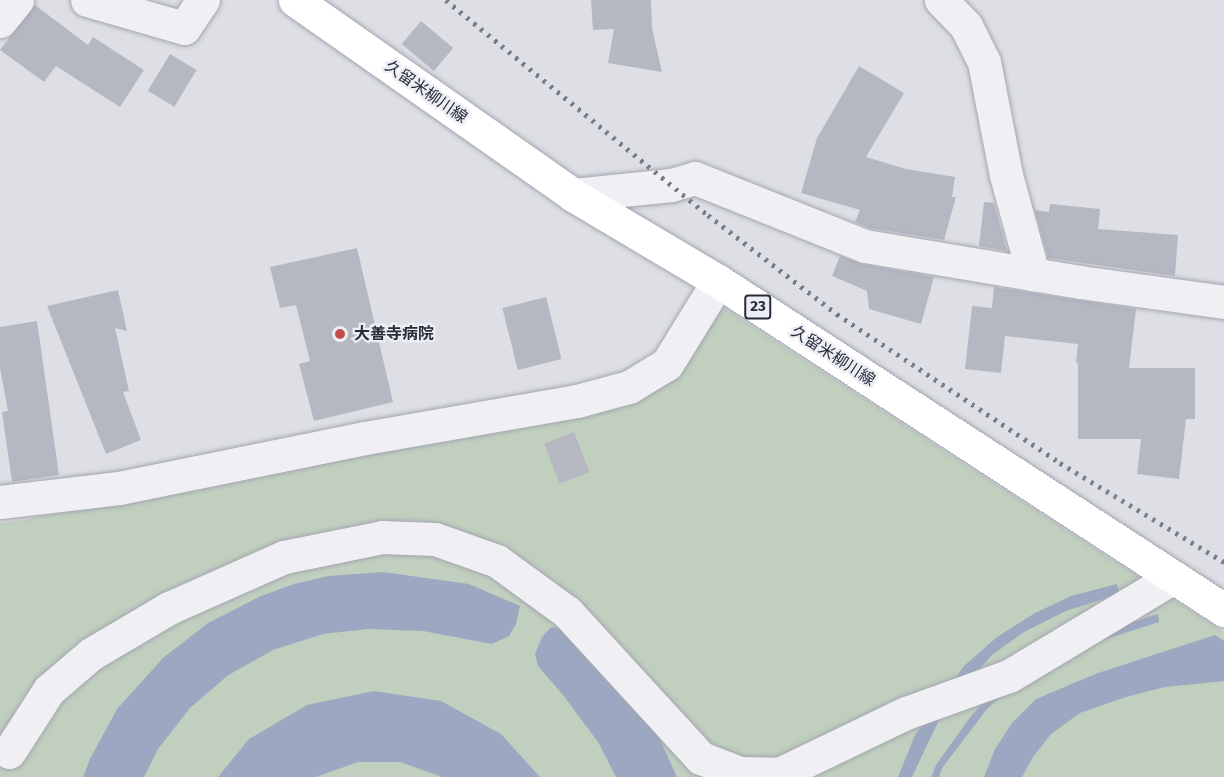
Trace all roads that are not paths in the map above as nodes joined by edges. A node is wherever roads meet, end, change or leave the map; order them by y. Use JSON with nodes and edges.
{"nodes":[{"id":1,"x":17,"y":0,"type":"edge"},
{"id":2,"x":87,"y":0,"type":"edge"},
{"id":3,"x":203,"y":0,"type":"edge"},
{"id":4,"x":295,"y":0,"type":"edge"},
{"id":5,"x":941,"y":0,"type":"edge"},
{"id":6,"x":0,"y":21,"type":"edge"},
{"id":7,"x":573,"y":195,"type":"junction"},
{"id":8,"x":1033,"y":274,"type":"junction"},
{"id":9,"x":718,"y":281,"type":"junction"},
{"id":10,"x":1224,"y":302,"type":"edge"},
{"id":11,"x":0,"y":502,"type":"edge"},
{"id":12,"x":1174,"y":578,"type":"junction"},
{"id":13,"x":1224,"y":610,"type":"edge"},
{"id":14,"x":9,"y":752,"type":"dead end"}],
"edges":[{"from":1,"to":6,"type":"street"},
{"from":2,"to":3,"type":"street"},
{"from":4,"to":7,"type":"main road","name":"久留米柳川線","number":"23"},
{"from":5,"to":8,"type":"street"},
{"from":7,"to":8,"type":"street"},
{"from":7,"to":9,"type":"main road","name":"久留米柳川線","number":"23"},
{"from":8,"to":10,"type":"street"},
{"from":9,"to":11,"type":"street"},
{"from":9,"to":12,"type":"main road","name":"久留米柳川線","number":"23"},
{"from":12,"to":13,"type":"main road","name":"久留米柳川線","number":"23"},
{"from":12,"to":14,"type":"street"}]}
